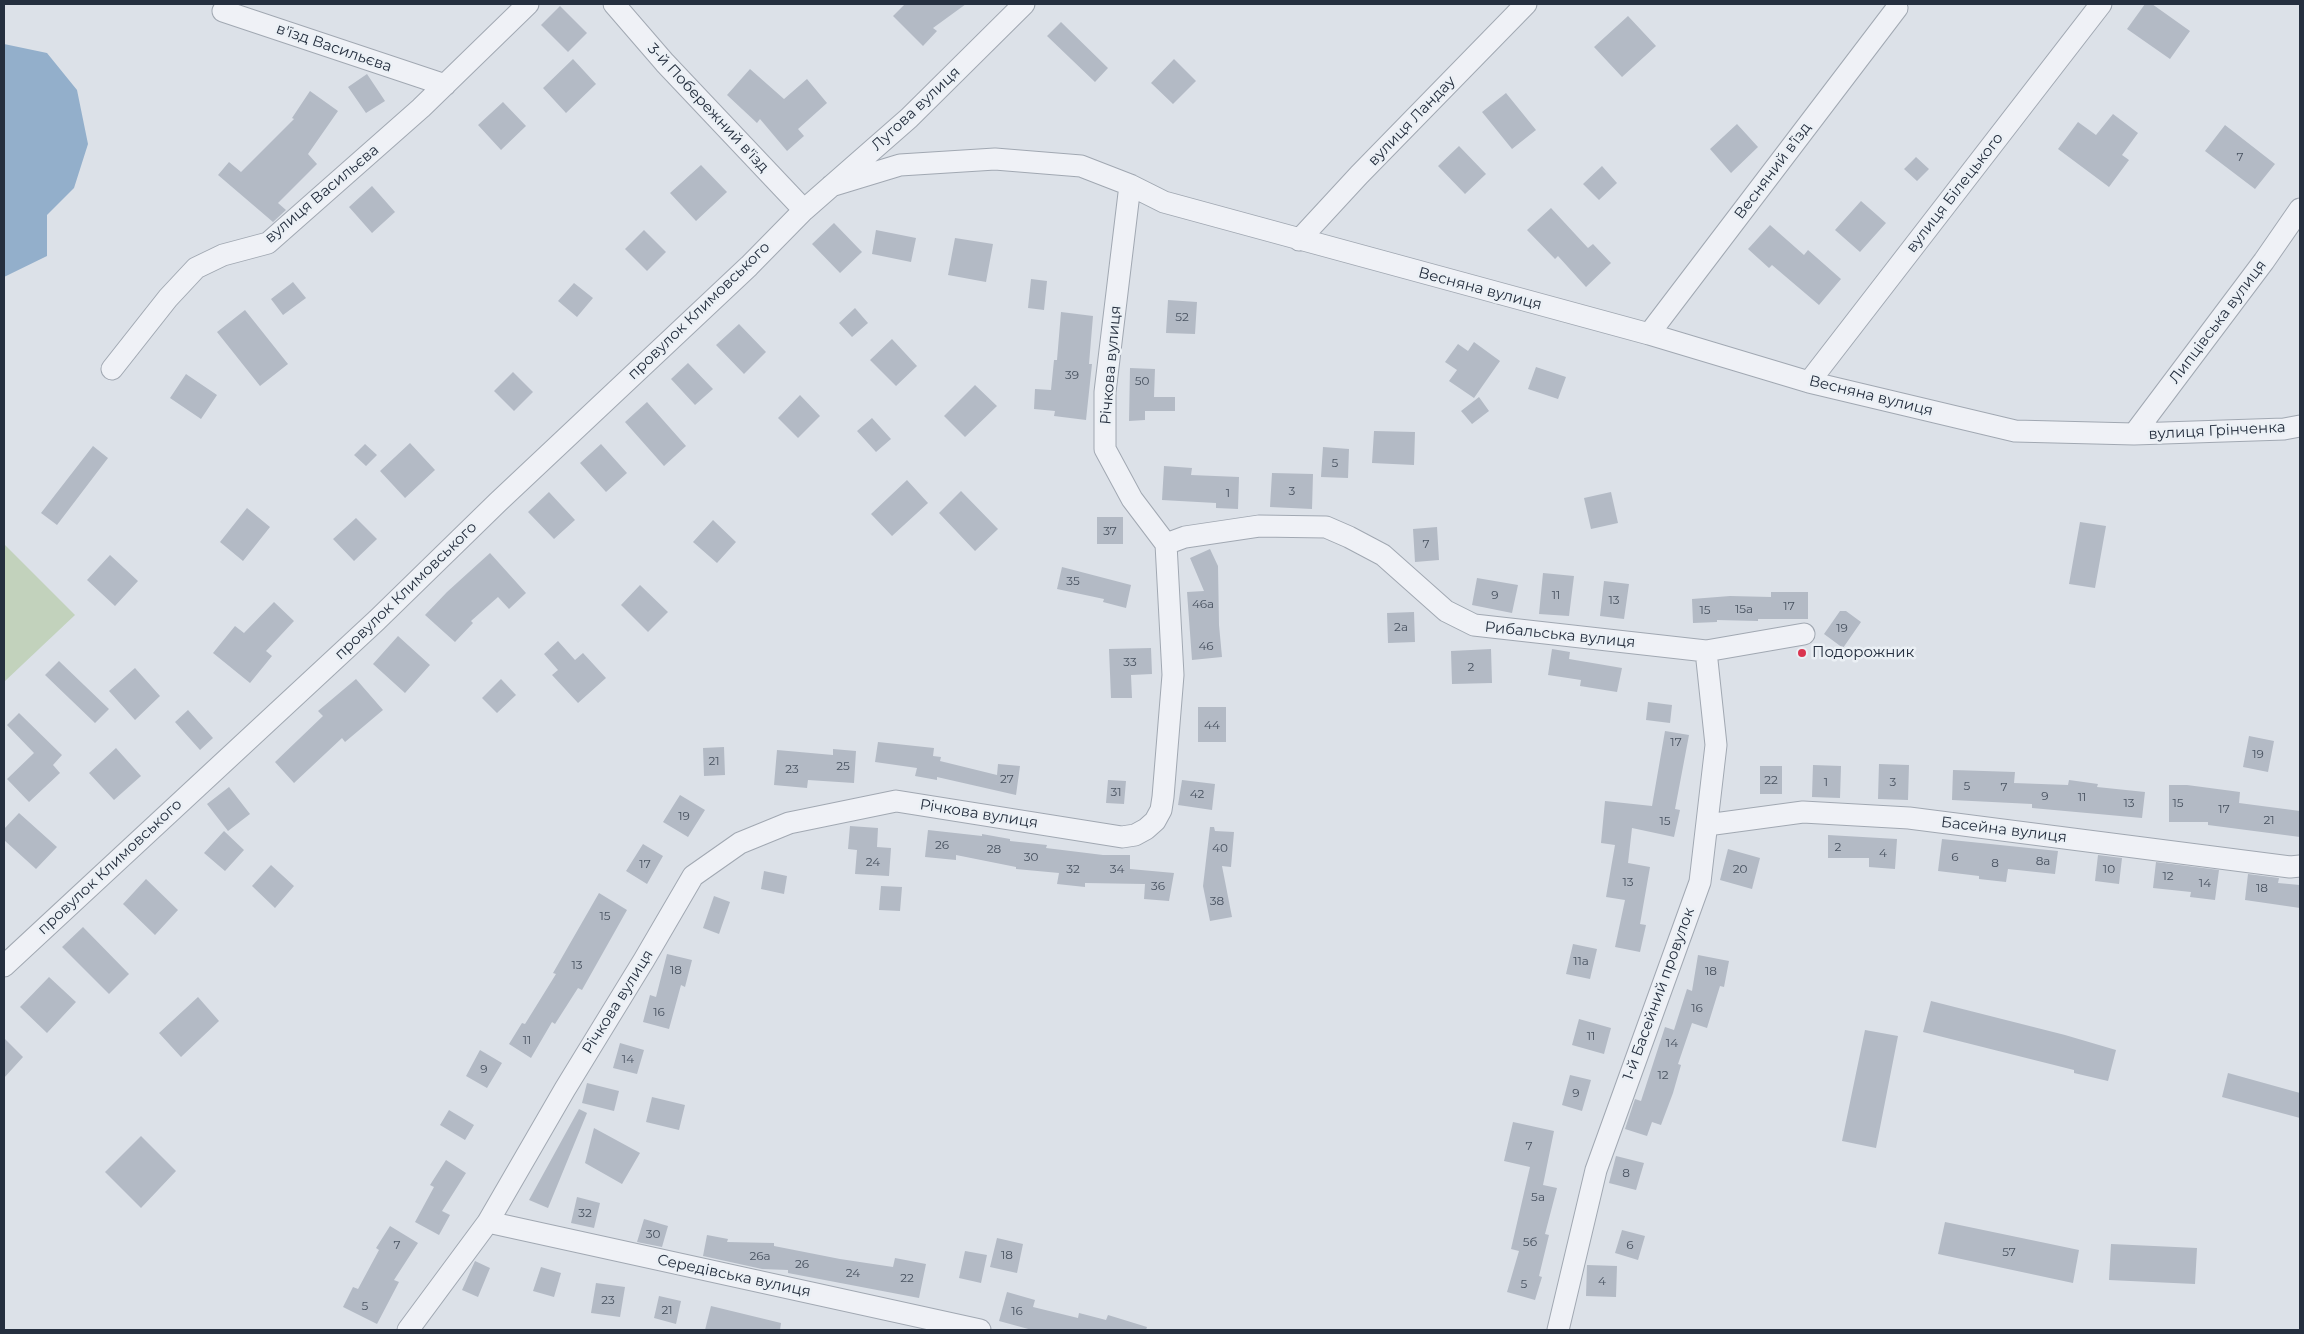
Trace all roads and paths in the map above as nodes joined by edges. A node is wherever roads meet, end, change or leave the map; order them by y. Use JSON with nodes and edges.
{"nodes":[{"id":1,"x":528,"y":4,"type":"edge"},
{"id":2,"x":614,"y":4,"type":"edge"},
{"id":3,"x":1024,"y":4,"type":"edge"},
{"id":4,"x":1526,"y":4,"type":"edge"},
{"id":5,"x":2101,"y":4,"type":"edge"},
{"id":6,"x":1897,"y":8,"type":"dead end"},
{"id":7,"x":223,"y":11,"type":"dead end"},
{"id":8,"x":445,"y":85,"type":"junction"},
{"id":9,"x":1130,"y":185,"type":"junction"},
{"id":10,"x":831,"y":186,"type":"junction"},
{"id":11,"x":2300,"y":209,"type":"edge"},
{"id":12,"x":804,"y":210,"type":"junction"},
{"id":13,"x":1299,"y":240,"type":"junction"},
{"id":14,"x":1649,"y":334,"type":"junction"},
{"id":15,"x":112,"y":369,"type":"dead end"},
{"id":16,"x":1809,"y":382,"type":"junction"},
{"id":17,"x":2300,"y":426,"type":"edge"},
{"id":18,"x":2134,"y":434,"type":"junction"},
{"id":19,"x":1166,"y":544,"type":"junction"},
{"id":20,"x":1804,"y":634,"type":"dead end"},
{"id":21,"x":1706,"y":651,"type":"junction"},
{"id":22,"x":1707,"y":825,"type":"junction"},
{"id":23,"x":2300,"y":866,"type":"edge"},
{"id":24,"x":4,"y":966,"type":"edge"},
{"id":25,"x":488,"y":1222,"type":"junction"},
{"id":26,"x":408,"y":1330,"type":"edge"},
{"id":27,"x":980,"y":1330,"type":"edge"},
{"id":28,"x":1558,"y":1330,"type":"edge"}],
"edges":[{"from":1,"to":8,"type":"street","name":"вулиця Васильєва"},
{"from":2,"to":12,"type":"street","name":"3-й Побережний в'їзд"},
{"from":3,"to":10,"type":"street","name":"Лугова вулиця"},
{"from":4,"to":13,"type":"street","name":"вулиця Ландау"},
{"from":5,"to":16,"type":"street","name":"вулиця Білецького"},
{"from":6,"to":14,"type":"street","name":"Весняний вʼїзд"},
{"from":7,"to":8,"type":"street","name":"в'їзд Васильєва"},
{"from":8,"to":15,"type":"street","name":"вулиця Васильєва"},
{"from":9,"to":10,"type":"street","name":"Весняна вулиця"},
{"from":9,"to":13,"type":"street","name":"Весняна вулиця"},
{"from":9,"to":19,"type":"street","name":"Річкова вулиця"},
{"from":10,"to":12,"type":"street","name":"Лугова вулиця"},
{"from":11,"to":18,"type":"street","name":"Липцівська вулиця"},
{"from":12,"to":24,"type":"street","name":"провулок Климовського"},
{"from":13,"to":14,"type":"street","name":"Весняна вулиця"},
{"from":14,"to":16,"type":"street","name":"Весняна вулиця"},
{"from":16,"to":18,"type":"street","name":"Весняна вулиця"},
{"from":17,"to":18,"type":"street","name":"вулиця Грінченка"},
{"from":19,"to":21,"type":"street","name":"Рибальська вулиця"},
{"from":19,"to":25,"type":"street","name":"Річкова вулиця"},
{"from":20,"to":21,"type":"street","name":"Рибальська вулиця"},
{"from":21,"to":22,"type":"street","name":"1-й Басейний провулок"},
{"from":22,"to":23,"type":"street","name":"Басейна вулиця"},
{"from":22,"to":28,"type":"street","name":"1-й Басейний провулок"},
{"from":25,"to":26,"type":"street","name":"Річкова вулиця"},
{"from":25,"to":27,"type":"street","name":"Середівська вулиця"}]}
